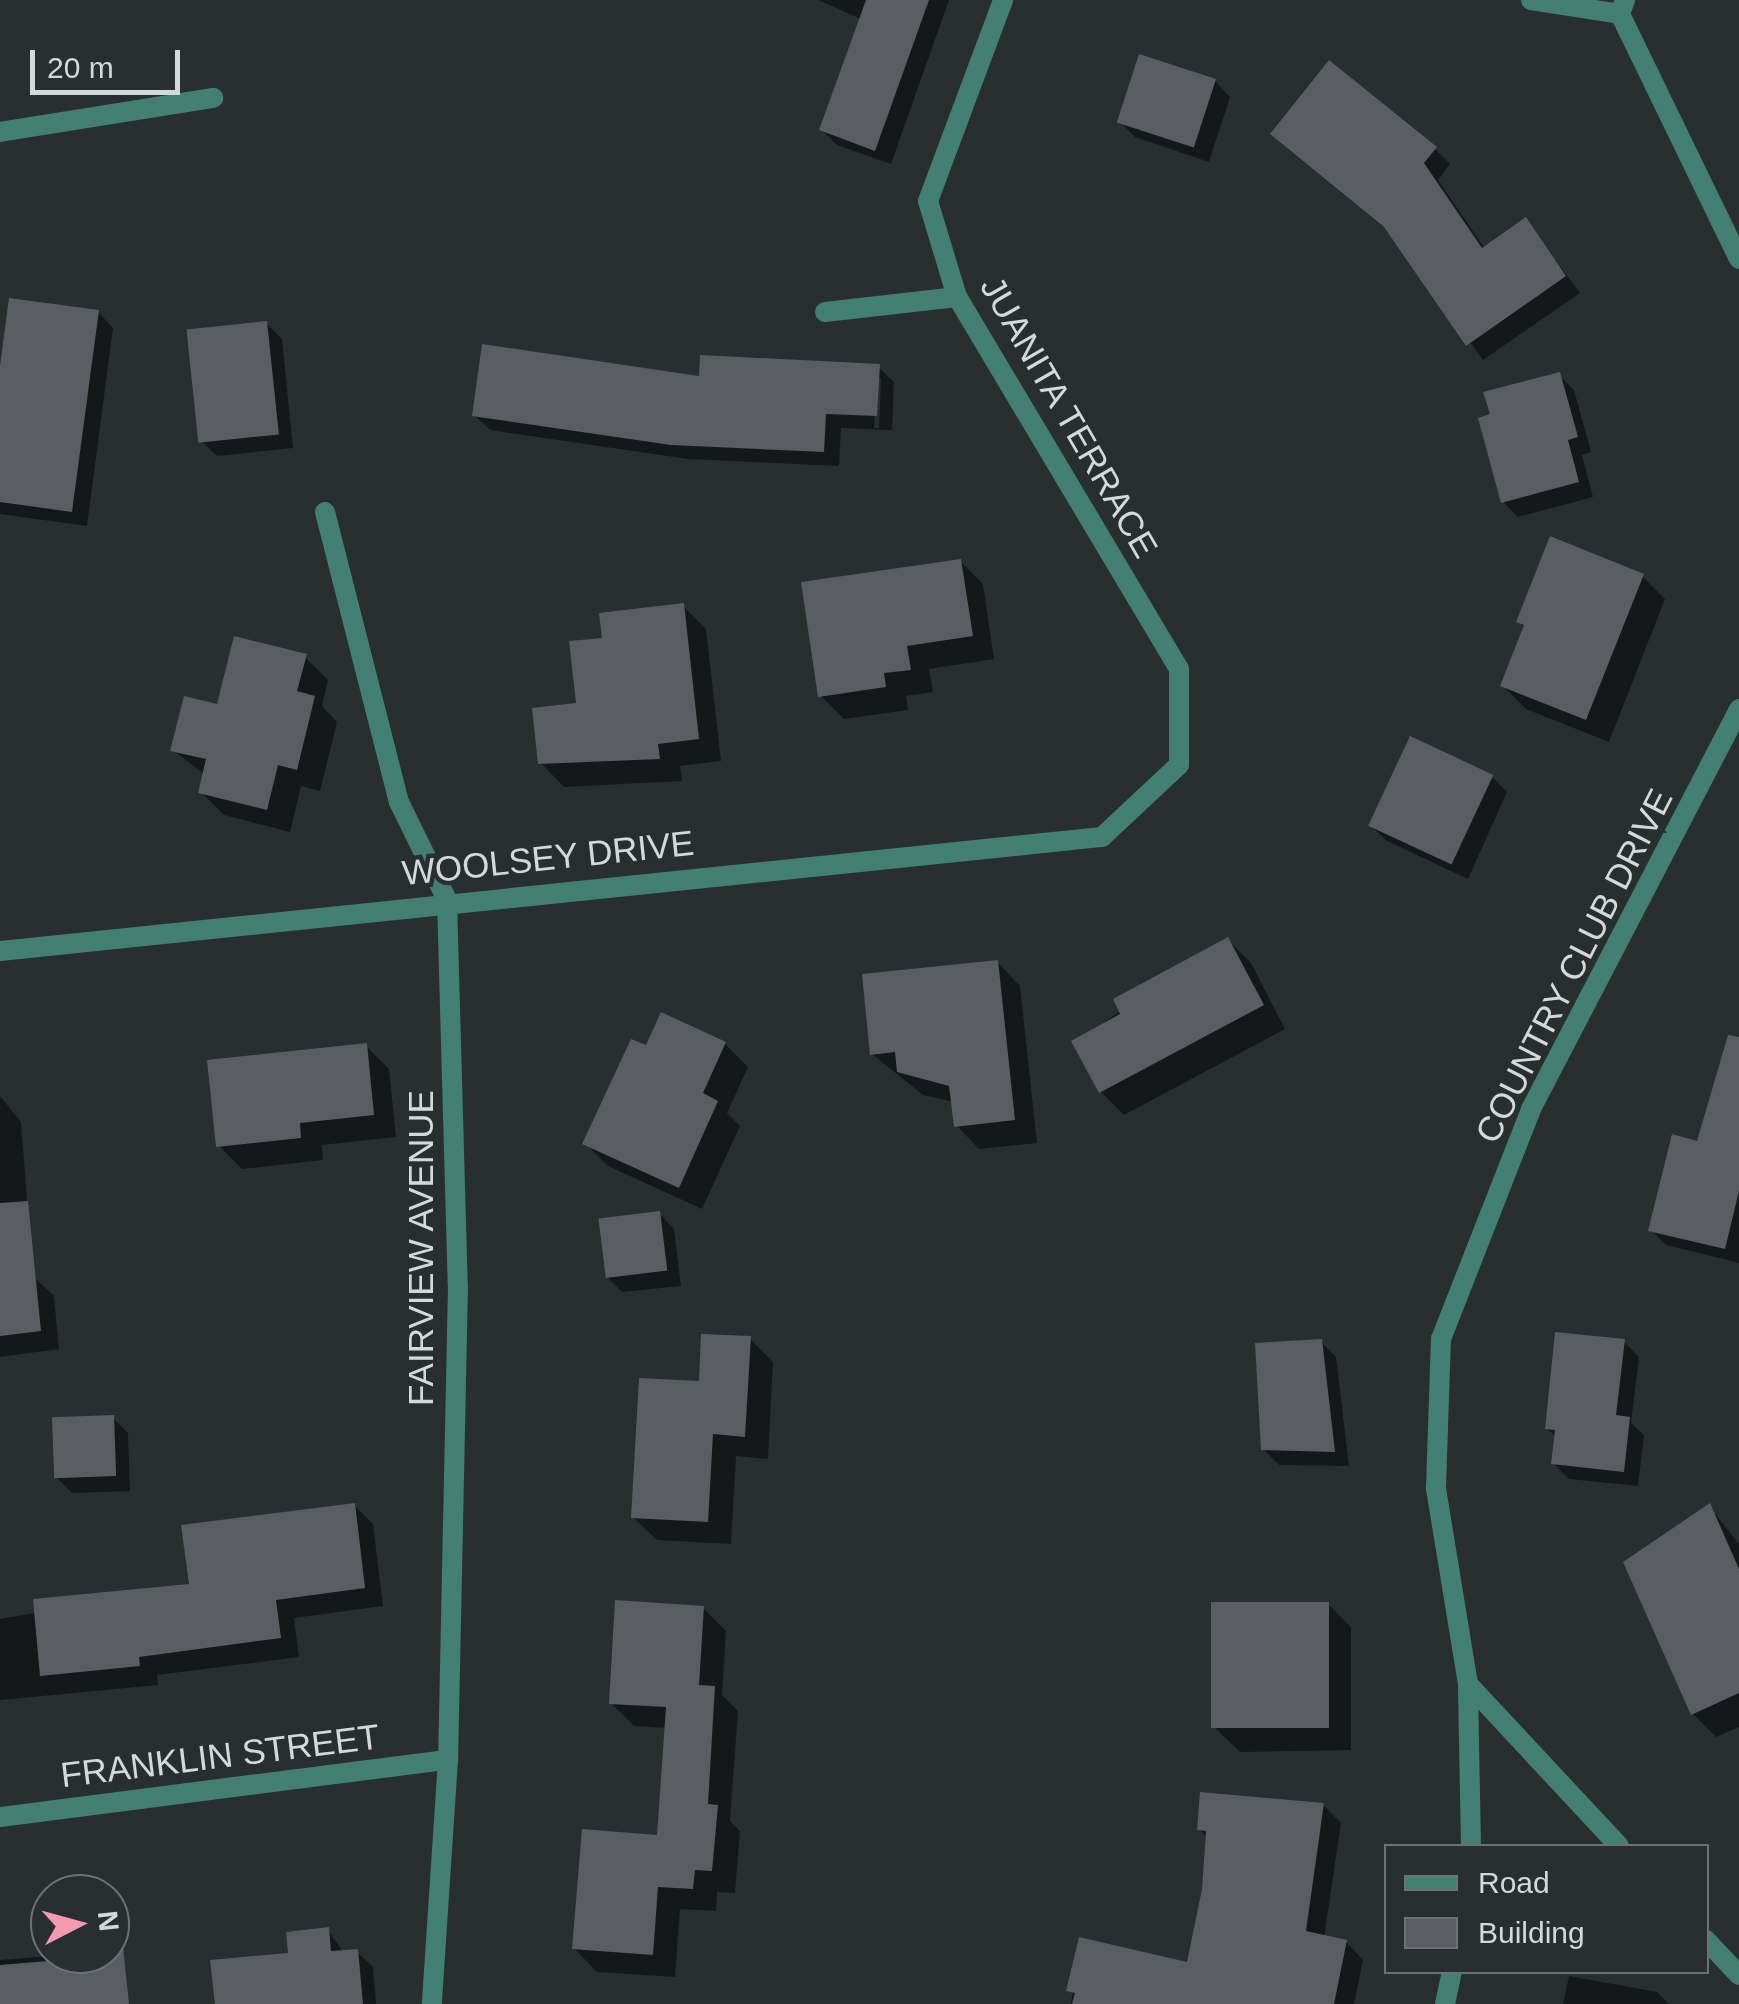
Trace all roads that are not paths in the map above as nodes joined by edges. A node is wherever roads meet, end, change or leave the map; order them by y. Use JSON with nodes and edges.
{"nodes":[{"id":1,"x":1003,"y":0,"type":"edge"},
{"id":2,"x":1531,"y":0,"type":"edge"},
{"id":3,"x":1623,"y":7,"type":"edge"},
{"id":4,"x":213,"y":98,"type":"dead end"},
{"id":5,"x":0,"y":132,"type":"edge"},
{"id":6,"x":1739,"y":259,"type":"edge"},
{"id":7,"x":957,"y":297,"type":"junction"},
{"id":8,"x":826,"y":312,"type":"dead end"},
{"id":9,"x":325,"y":512,"type":"dead end"},
{"id":10,"x":1739,"y":709,"type":"edge"},
{"id":11,"x":1102,"y":837,"type":"joint"},
{"id":12,"x":447,"y":900,"type":"junction"},
{"id":13,"x":0,"y":951,"type":"edge"},
{"id":14,"x":1468,"y":1684,"type":"junction"},
{"id":15,"x":448,"y":1760,"type":"junction"},
{"id":16,"x":0,"y":1817,"type":"edge"},
{"id":17,"x":1471,"y":1844,"type":"edge"},
{"id":18,"x":1617,"y":1844,"type":"edge"},
{"id":19,"x":1709,"y":1943,"type":"edge"},
{"id":20,"x":1452,"y":1974,"type":"edge"},
{"id":21,"x":1739,"y":1975,"type":"edge"},
{"id":22,"x":432,"y":2004,"type":"edge"},
{"id":23,"x":1445,"y":2004,"type":"edge"}],
"edges":[{"from":1,"to":7,"type":"street","name":"JUANITA TERRACE"},
{"from":2,"to":3,"type":"street"},
{"from":3,"to":6,"type":"street"},
{"from":4,"to":5,"type":"street"},
{"from":7,"to":8,"type":"street"},
{"from":7,"to":11,"type":"street","name":"JUANITA TERRACE"},
{"from":9,"to":12,"type":"street","name":"FAIRVIEW AVENUE"},
{"from":10,"to":14,"type":"street","name":"COUNTRY CLUB DRIVE"},
{"from":11,"to":12,"type":"street","name":"WOOLSEY DRIVE"},
{"from":12,"to":13,"type":"street","name":"WOOLSEY DRIVE"},
{"from":12,"to":15,"type":"street","name":"FAIRVIEW AVENUE"},
{"from":14,"to":17,"type":"street","name":"COUNTRY CLUB DRIVE"},
{"from":14,"to":18,"type":"street"},
{"from":15,"to":16,"type":"street","name":"FRANKLIN STREET"},
{"from":15,"to":22,"type":"street","name":"FAIRVIEW AVENUE"},
{"from":19,"to":21,"type":"street"},
{"from":20,"to":23,"type":"street"}]}
